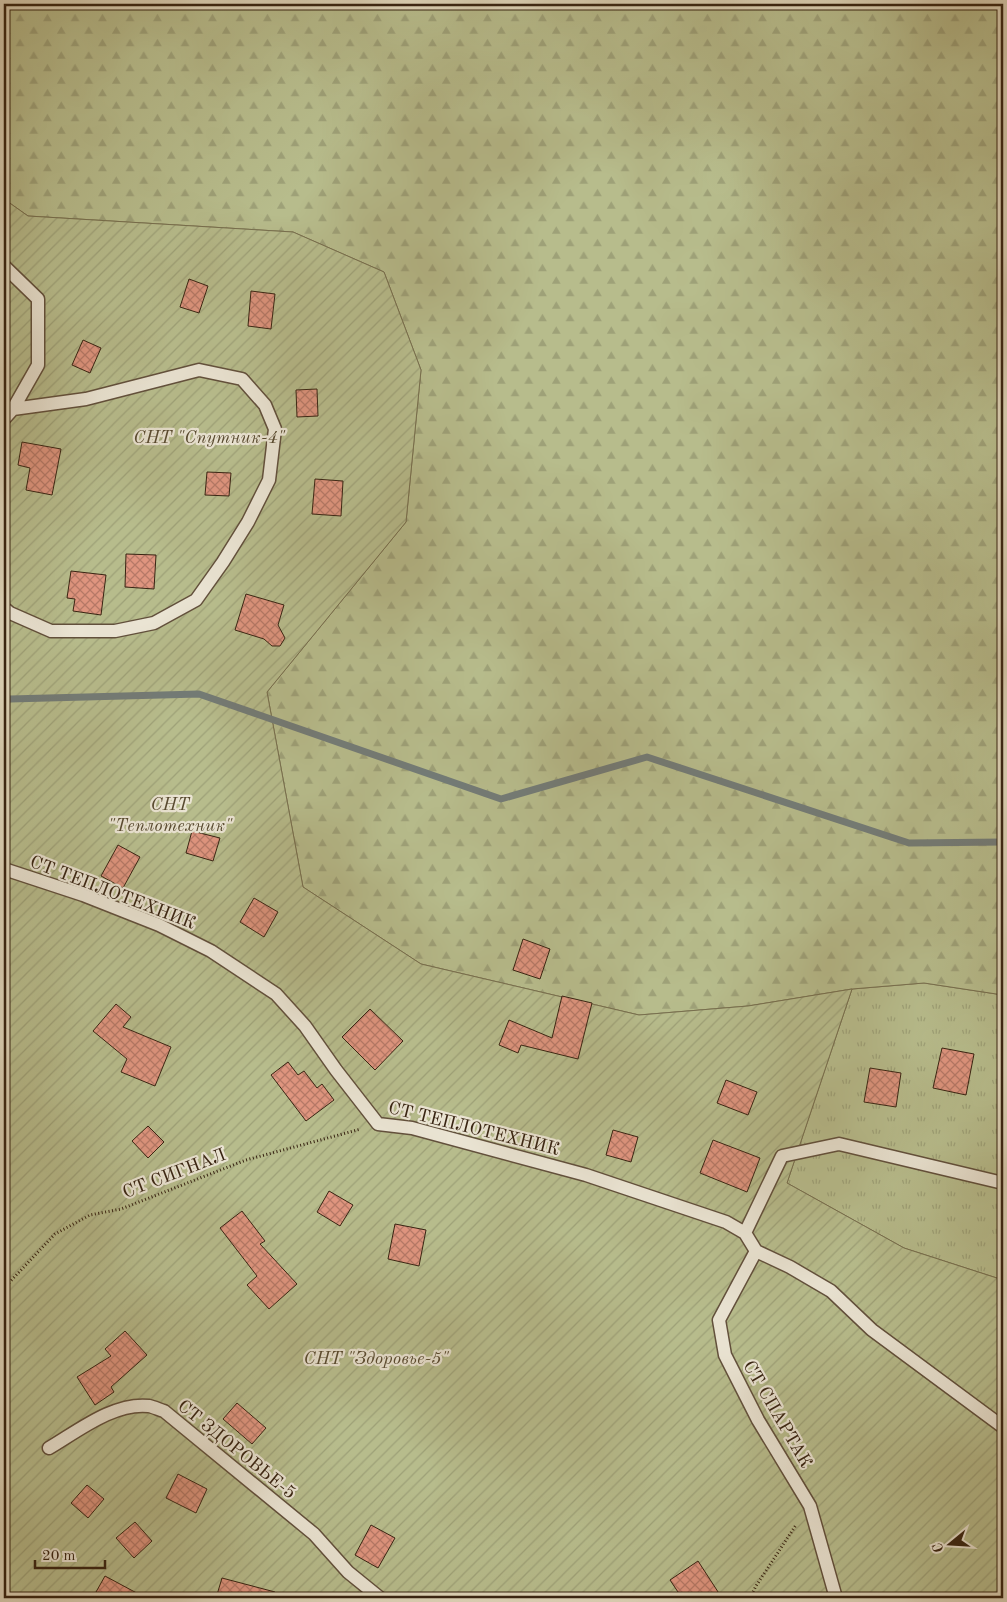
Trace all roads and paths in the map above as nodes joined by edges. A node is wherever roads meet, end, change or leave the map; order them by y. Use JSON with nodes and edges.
{"nodes":[{"id":1,"x":4,"y":266,"type":"edge"},
{"id":2,"x":8,"y":414,"type":"edge"},
{"id":3,"x":4,"y":608,"type":"edge"},
{"id":4,"x":4,"y":869,"type":"edge"},
{"id":5,"x":378,"y":1124,"type":"junction"},
{"id":6,"x":1003,"y":1183,"type":"edge"},
{"id":7,"x":745,"y":1233,"type":"junction"},
{"id":8,"x":756,"y":1251,"type":"junction"},
{"id":9,"x":4,"y":1288,"type":"edge"},
{"id":10,"x":1003,"y":1427,"type":"edge"},
{"id":11,"x":49,"y":1448,"type":"dead end"},
{"id":12,"x":810,"y":1506,"type":"junction"},
{"id":13,"x":380,"y":1598,"type":"edge"},
{"id":14,"x":750,"y":1598,"type":"edge"},
{"id":15,"x":836,"y":1598,"type":"edge"}],
"edges":[{"from":1,"to":2,"type":"lane"},
{"from":2,"to":3,"type":"lane"},
{"from":4,"to":5,"type":"lane","name":"СТ ТЕПЛОТЕХНИК"},
{"from":5,"to":7,"type":"lane","name":"СТ ТЕПЛОТЕХНИК"},
{"from":5,"to":9,"type":"path","name":"СТ СИГНАЛ"},
{"from":6,"to":7,"type":"lane"},
{"from":7,"to":8,"type":"lane"},
{"from":8,"to":10,"type":"lane"},
{"from":8,"to":12,"type":"lane","name":"СТ СПАРТАК"},
{"from":11,"to":13,"type":"lane","name":"СТ ЗДОРОВЬЕ-5"},
{"from":12,"to":14,"type":"path"},
{"from":12,"to":15,"type":"lane","name":"СТ СПАРТАК"}]}
